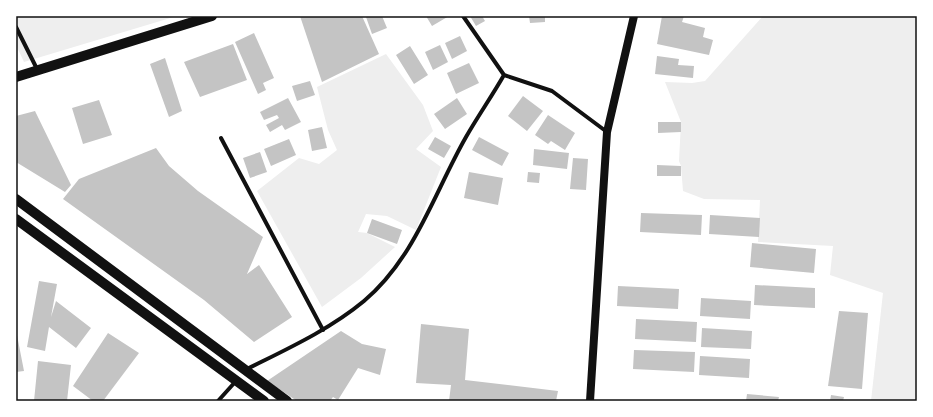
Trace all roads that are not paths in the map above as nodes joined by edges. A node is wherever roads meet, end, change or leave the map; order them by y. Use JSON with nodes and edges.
{"nodes":[{"id":1,"x":212,"y":16,"type":"edge"},
{"id":2,"x":463,"y":16,"type":"edge"},
{"id":3,"x":634,"y":16,"type":"edge"},
{"id":4,"x":16,"y":27,"type":"edge"},
{"id":5,"x":38,"y":71,"type":"junction"},
{"id":6,"x":504,"y":76,"type":"junction"},
{"id":7,"x":16,"y":78,"type":"edge"},
{"id":8,"x":607,"y":132,"type":"junction"},
{"id":9,"x":221,"y":138,"type":"dead end"},
{"id":10,"x":16,"y":199,"type":"edge"},
{"id":11,"x":16,"y":218,"type":"edge"},
{"id":12,"x":323,"y":330,"type":"junction"},
{"id":13,"x":246,"y":370,"type":"junction"},
{"id":14,"x":237,"y":381,"type":"junction"},
{"id":15,"x":218,"y":401,"type":"edge"},
{"id":16,"x":264,"y":401,"type":"edge"},
{"id":17,"x":287,"y":401,"type":"edge"},
{"id":18,"x":590,"y":401,"type":"edge"}],
"edges":[{"from":1,"to":5,"type":"main road"},
{"from":2,"to":6,"type":"street"},
{"from":3,"to":8,"type":"main road"},
{"from":4,"to":5,"type":"street"},
{"from":5,"to":7,"type":"main road"},
{"from":6,"to":8,"type":"street"},
{"from":6,"to":12,"type":"street"},
{"from":8,"to":18,"type":"main road"},
{"from":9,"to":12,"type":"street"},
{"from":10,"to":13,"type":"main road"},
{"from":11,"to":14,"type":"main road"},
{"from":12,"to":13,"type":"street"},
{"from":13,"to":17,"type":"main road"},
{"from":14,"to":15,"type":"street"},
{"from":14,"to":16,"type":"main road"}]}
